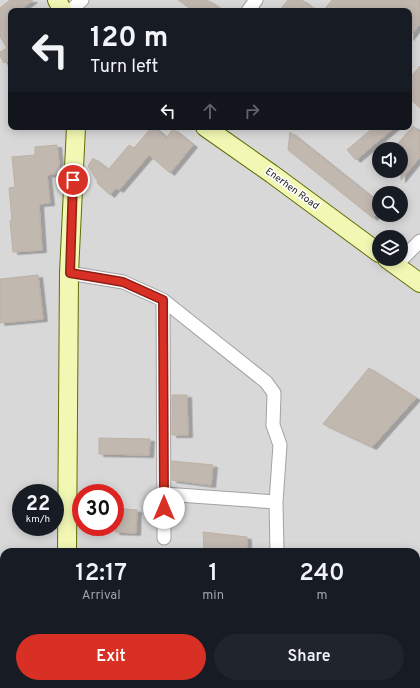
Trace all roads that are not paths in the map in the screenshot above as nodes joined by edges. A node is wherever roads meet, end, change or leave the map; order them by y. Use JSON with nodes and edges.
{"nodes":[{"id":1,"x":82,"y":0,"type":"edge"},
{"id":2,"x":73,"y":8,"type":"edge"},
{"id":3,"x":76,"y":130,"type":"edge"},
{"id":4,"x":209,"y":130,"type":"edge"},
{"id":5,"x":420,"y":241,"type":"edge"},
{"id":6,"x":372,"y":248,"type":"edge"},
{"id":7,"x":408,"y":250,"type":"edge"},
{"id":8,"x":397,"y":266,"type":"edge"},
{"id":9,"x":70,"y":273,"type":"junction"},
{"id":10,"x":420,"y":283,"type":"edge"},
{"id":11,"x":163,"y":300,"type":"junction"},
{"id":12,"x":164,"y":494,"type":"junction"},
{"id":13,"x":276,"y":502,"type":"junction"},
{"id":14,"x":164,"y":538,"type":"dead end"},
{"id":15,"x":67,"y":548,"type":"edge"},
{"id":16,"x":277,"y":548,"type":"edge"}],
"edges":[{"from":1,"to":2,"type":"street"},
{"from":3,"to":9,"type":"main road"},
{"from":4,"to":6,"type":"main road","name":"Enerhen Road"},
{"from":5,"to":7,"type":"street"},
{"from":8,"to":10,"type":"main road"},
{"from":9,"to":11,"type":"street"},
{"from":9,"to":15,"type":"main road"},
{"from":11,"to":12,"type":"street"},
{"from":11,"to":13,"type":"street"},
{"from":12,"to":13,"type":"street"},
{"from":12,"to":14,"type":"street"},
{"from":13,"to":16,"type":"street"}]}
